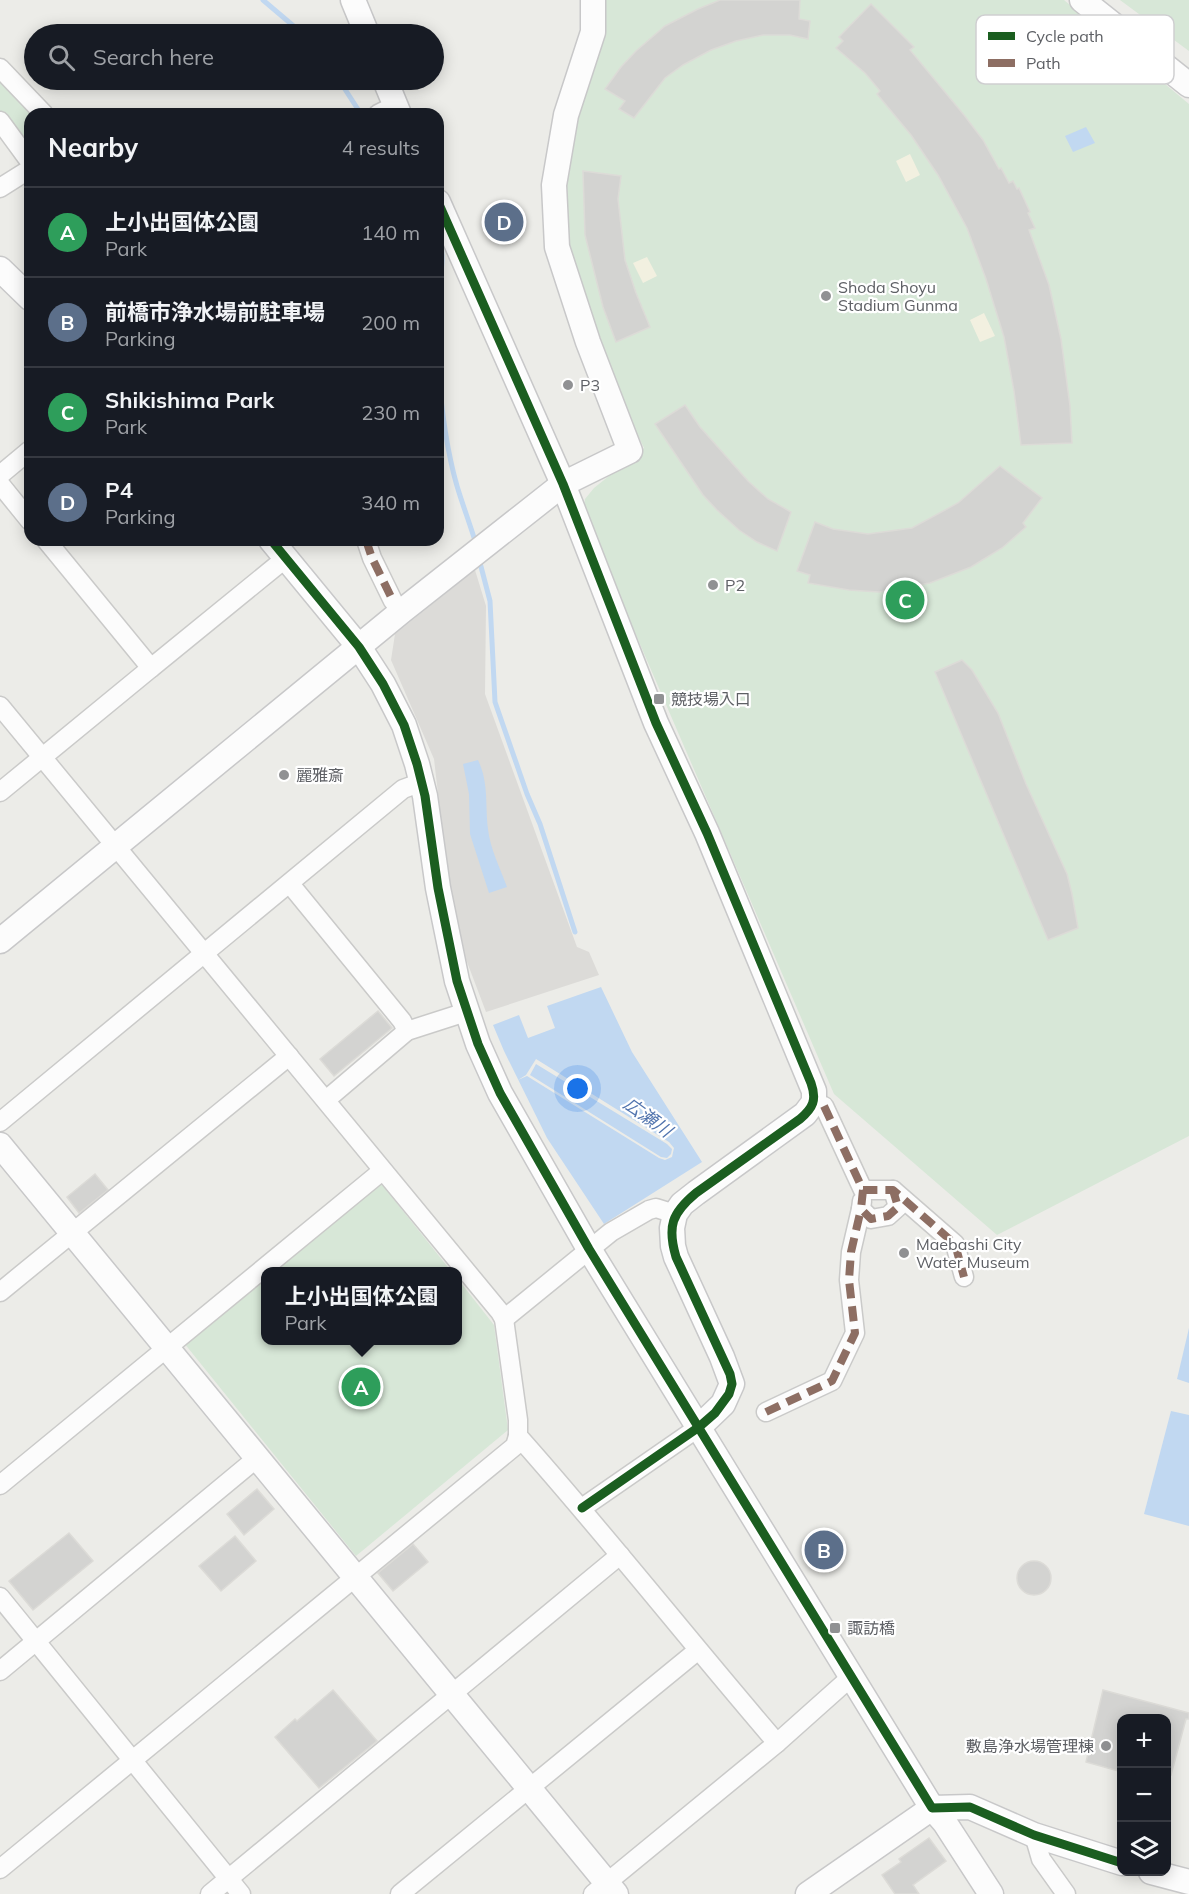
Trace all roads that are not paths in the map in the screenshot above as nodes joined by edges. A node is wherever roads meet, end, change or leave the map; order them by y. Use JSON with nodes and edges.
{"nodes":[{"id":1,"x":353,"y":0,"type":"edge"},
{"id":2,"x":593,"y":0,"type":"edge"},
{"id":3,"x":1082,"y":0,"type":"edge"},
{"id":4,"x":1101,"y":15,"type":"edge"},
{"id":5,"x":363,"y":24,"type":"edge"},
{"id":6,"x":0,"y":68,"type":"edge"},
{"id":7,"x":1174,"y":73,"type":"edge"},
{"id":8,"x":1189,"y":85,"type":"edge"},
{"id":9,"x":387,"y":90,"type":"edge"},
{"id":10,"x":38,"y":108,"type":"edge"},
{"id":11,"x":390,"y":108,"type":"edge"},
{"id":12,"x":0,"y":121,"type":"edge"},
{"id":13,"x":24,"y":156,"type":"edge"},
{"id":14,"x":24,"y":173,"type":"edge"},
{"id":15,"x":0,"y":188,"type":"edge"},
{"id":16,"x":444,"y":216,"type":"edge"},
{"id":17,"x":0,"y":269,"type":"edge"},
{"id":18,"x":24,"y":292,"type":"edge"},
{"id":19,"x":24,"y":455,"type":"edge"},
{"id":20,"x":0,"y":475,"type":"edge"},
{"id":21,"x":0,"y":484,"type":"edge"},
{"id":22,"x":563,"y":484,"type":"junction"},
{"id":23,"x":24,"y":514,"type":"edge"},
{"id":24,"x":51,"y":546,"type":"edge"},
{"id":25,"x":368,"y":546,"type":"edge"},
{"id":26,"x":279,"y":549,"type":"edge"},
{"id":27,"x":393,"y":601,"type":"dead end"},
{"id":28,"x":359,"y":647,"type":"junction"},
{"id":29,"x":151,"y":668,"type":"junction"},
{"id":30,"x":0,"y":706,"type":"edge"},
{"id":31,"x":42,"y":757,"type":"junction"},
{"id":32,"x":422,"y":782,"type":"junction"},
{"id":33,"x":0,"y":792,"type":"edge"},
{"id":34,"x":116,"y":845,"type":"junction"},
{"id":35,"x":290,"y":884,"type":"junction"},
{"id":36,"x":0,"y":941,"type":"edge"},
{"id":37,"x":204,"y":954,"type":"junction"},
{"id":38,"x":466,"y":1012,"type":"junction"},
{"id":39,"x":407,"y":1031,"type":"junction"},
{"id":40,"x":289,"y":1056,"type":"junction"},
{"id":41,"x":326,"y":1100,"type":"junction"},
{"id":42,"x":824,"y":1106,"type":"dead end"},
{"id":43,"x":0,"y":1122,"type":"edge"},
{"id":44,"x":0,"y":1145,"type":"edge"},
{"id":45,"x":382,"y":1171,"type":"junction"},
{"id":46,"x":863,"y":1190,"type":"junction"},
{"id":47,"x":893,"y":1190,"type":"junction"},
{"id":48,"x":861,"y":1209,"type":"junction"},
{"id":49,"x":675,"y":1214,"type":"junction"},
{"id":50,"x":72,"y":1233,"type":"junction"},
{"id":51,"x":589,"y":1249,"type":"junction"},
{"id":52,"x":265,"y":1267,"type":"edge"},
{"id":53,"x":461,"y":1267,"type":"edge"},
{"id":54,"x":462,"y":1268,"type":"edge"},
{"id":55,"x":261,"y":1271,"type":"edge"},
{"id":56,"x":964,"y":1277,"type":"dead end"},
{"id":57,"x":0,"y":1292,"type":"edge"},
{"id":58,"x":504,"y":1319,"type":"junction"},
{"id":59,"x":167,"y":1348,"type":"junction"},
{"id":60,"x":766,"y":1412,"type":"dead end"},
{"id":61,"x":699,"y":1426,"type":"junction"},
{"id":62,"x":518,"y":1436,"type":"junction"},
{"id":63,"x":258,"y":1458,"type":"junction"},
{"id":64,"x":0,"y":1485,"type":"edge"},
{"id":65,"x":582,"y":1508,"type":"junction"},
{"id":66,"x":620,"y":1555,"type":"junction"},
{"id":67,"x":354,"y":1576,"type":"junction"},
{"id":68,"x":0,"y":1598,"type":"edge"},
{"id":69,"x":36,"y":1641,"type":"junction"},
{"id":70,"x":698,"y":1651,"type":"junction"},
{"id":71,"x":0,"y":1671,"type":"edge"},
{"id":72,"x":850,"y":1677,"type":"junction"},
{"id":73,"x":451,"y":1695,"type":"junction"},
{"id":74,"x":777,"y":1743,"type":"junction"},
{"id":75,"x":132,"y":1760,"type":"junction"},
{"id":76,"x":529,"y":1788,"type":"junction"},
{"id":77,"x":932,"y":1808,"type":"junction"},
{"id":78,"x":1034,"y":1835,"type":"junction"},
{"id":79,"x":1117,"y":1861,"type":"edge"},
{"id":80,"x":0,"y":1869,"type":"edge"},
{"id":81,"x":1166,"y":1876,"type":"edge"},
{"id":82,"x":228,"y":1878,"type":"junction"},
{"id":83,"x":1189,"y":1882,"type":"edge"},
{"id":84,"x":606,"y":1890,"type":"edge"},
{"id":85,"x":210,"y":1894,"type":"edge"},
{"id":86,"x":241,"y":1894,"type":"edge"},
{"id":87,"x":400,"y":1894,"type":"edge"},
{"id":88,"x":808,"y":1894,"type":"edge"},
{"id":89,"x":991,"y":1894,"type":"edge"},
{"id":90,"x":1066,"y":1894,"type":"edge"}],
"edges":[{"from":1,"to":5,"type":"street"},
{"from":2,"to":22,"type":"street"},
{"from":3,"to":4,"type":"street"},
{"from":6,"to":10,"type":"street"},
{"from":7,"to":8,"type":"street"},
{"from":9,"to":11,"type":"street"},
{"from":12,"to":13,"type":"street"},
{"from":14,"to":15,"type":"street"},
{"from":16,"to":22,"type":"street"},
{"from":17,"to":18,"type":"street"},
{"from":19,"to":20,"type":"street"},
{"from":21,"to":23,"type":"street"},
{"from":22,"to":28,"type":"street"},
{"from":22,"to":49,"type":"street"},
{"from":24,"to":29,"type":"street"},
{"from":25,"to":27,"type":"street"},
{"from":26,"to":28,"type":"street"},
{"from":26,"to":29,"type":"street"},
{"from":28,"to":32,"type":"street"},
{"from":28,"to":34,"type":"street"},
{"from":29,"to":31,"type":"street"},
{"from":30,"to":31,"type":"street"},
{"from":31,"to":33,"type":"street"},
{"from":31,"to":34,"type":"street"},
{"from":32,"to":35,"type":"street"},
{"from":32,"to":38,"type":"street"},
{"from":34,"to":36,"type":"street"},
{"from":34,"to":37,"type":"street"},
{"from":35,"to":37,"type":"street"},
{"from":35,"to":39,"type":"street"},
{"from":37,"to":40,"type":"street"},
{"from":37,"to":43,"type":"street"},
{"from":38,"to":39,"type":"street"},
{"from":38,"to":51,"type":"street"},
{"from":39,"to":41,"type":"street"},
{"from":40,"to":41,"type":"street"},
{"from":40,"to":50,"type":"street"},
{"from":41,"to":45,"type":"street"},
{"from":42,"to":46,"type":"street"},
{"from":44,"to":50,"type":"street"},
{"from":45,"to":52,"type":"street"},
{"from":45,"to":53,"type":"street"},
{"from":46,"to":47,"type":"street"},
{"from":46,"to":48,"type":"street"},
{"from":47,"to":48,"type":"street"},
{"from":47,"to":56,"type":"street"},
{"from":48,"to":60,"type":"street"},
{"from":49,"to":51,"type":"street"},
{"from":49,"to":61,"type":"street"},
{"from":50,"to":57,"type":"street"},
{"from":50,"to":59,"type":"street"},
{"from":51,"to":58,"type":"street"},
{"from":51,"to":61,"type":"street"},
{"from":54,"to":58,"type":"street"},
{"from":55,"to":59,"type":"street"},
{"from":58,"to":62,"type":"street"},
{"from":59,"to":63,"type":"street"},
{"from":59,"to":64,"type":"street"},
{"from":61,"to":65,"type":"street"},
{"from":61,"to":72,"type":"street"},
{"from":62,"to":65,"type":"street"},
{"from":62,"to":67,"type":"street"},
{"from":63,"to":67,"type":"street"},
{"from":63,"to":69,"type":"street"},
{"from":65,"to":66,"type":"street"},
{"from":66,"to":70,"type":"street"},
{"from":66,"to":73,"type":"street"},
{"from":67,"to":73,"type":"street"},
{"from":67,"to":75,"type":"street"},
{"from":68,"to":69,"type":"street"},
{"from":69,"to":71,"type":"street"},
{"from":69,"to":75,"type":"street"},
{"from":70,"to":74,"type":"street"},
{"from":70,"to":76,"type":"street"},
{"from":72,"to":74,"type":"street"},
{"from":72,"to":77,"type":"street"},
{"from":73,"to":76,"type":"street"},
{"from":73,"to":82,"type":"street"},
{"from":74,"to":84,"type":"street"},
{"from":75,"to":80,"type":"street"},
{"from":75,"to":82,"type":"street"},
{"from":76,"to":84,"type":"street"},
{"from":76,"to":87,"type":"street"},
{"from":77,"to":78,"type":"street"},
{"from":77,"to":88,"type":"street"},
{"from":77,"to":89,"type":"street"},
{"from":78,"to":79,"type":"street"},
{"from":78,"to":90,"type":"street"},
{"from":81,"to":83,"type":"street"},
{"from":82,"to":85,"type":"street"},
{"from":82,"to":86,"type":"street"}]}
